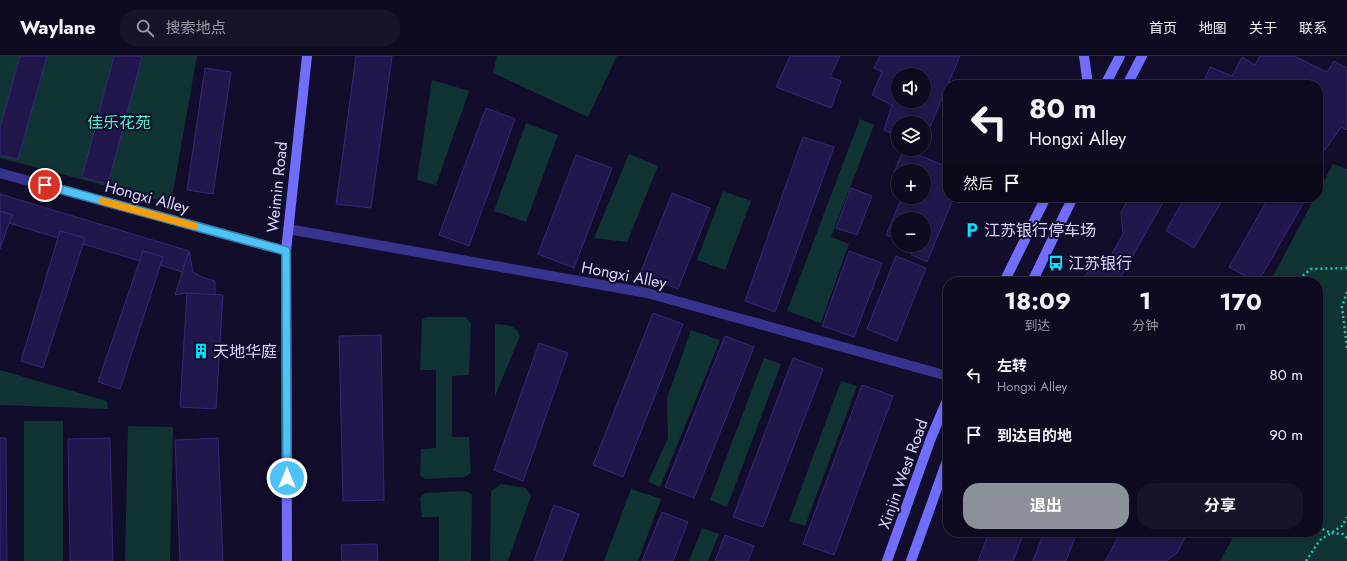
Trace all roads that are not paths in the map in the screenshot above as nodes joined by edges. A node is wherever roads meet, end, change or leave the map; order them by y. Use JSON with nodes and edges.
{"nodes":[{"id":1,"x":307,"y":56,"type":"edge"},
{"id":2,"x":1084,"y":56,"type":"edge"},
{"id":3,"x":1120,"y":56,"type":"edge"},
{"id":4,"x":1142,"y":56,"type":"edge"},
{"id":5,"x":1087,"y":80,"type":"edge"},
{"id":6,"x":1108,"y":80,"type":"edge"},
{"id":7,"x":1130,"y":80,"type":"edge"},
{"id":8,"x":0,"y":173,"type":"edge"},
{"id":9,"x":1044,"y":202,"type":"edge"},
{"id":10,"x":1071,"y":202,"type":"edge"},
{"id":11,"x":288,"y":229,"type":"junction"},
{"id":12,"x":286,"y":251,"type":"junction"},
{"id":13,"x":1006,"y":277,"type":"edge"},
{"id":14,"x":1034,"y":277,"type":"edge"},
{"id":15,"x":943,"y":375,"type":"edge"},
{"id":16,"x":943,"y":410,"type":"edge"},
{"id":17,"x":943,"y":472,"type":"edge"},
{"id":18,"x":287,"y":561,"type":"edge"},
{"id":19,"x":887,"y":561,"type":"edge"},
{"id":20,"x":912,"y":561,"type":"edge"}],
"edges":[{"from":1,"to":11,"type":"main road","name":"Weimin Road"},
{"from":2,"to":5,"type":"main road"},
{"from":3,"to":6,"type":"main road"},
{"from":4,"to":7,"type":"main road"},
{"from":8,"to":12,"type":"street","name":"Hongxi Alley"},
{"from":9,"to":13,"type":"main road"},
{"from":10,"to":14,"type":"main road"},
{"from":11,"to":12,"type":"main road","name":"Weimin Road"},
{"from":11,"to":15,"type":"street","name":"Hongxi Alley"},
{"from":12,"to":18,"type":"main road","name":"Weimin Road"},
{"from":16,"to":19,"type":"main road","name":"Xinjin West Road"},
{"from":17,"to":20,"type":"main road"}]}
